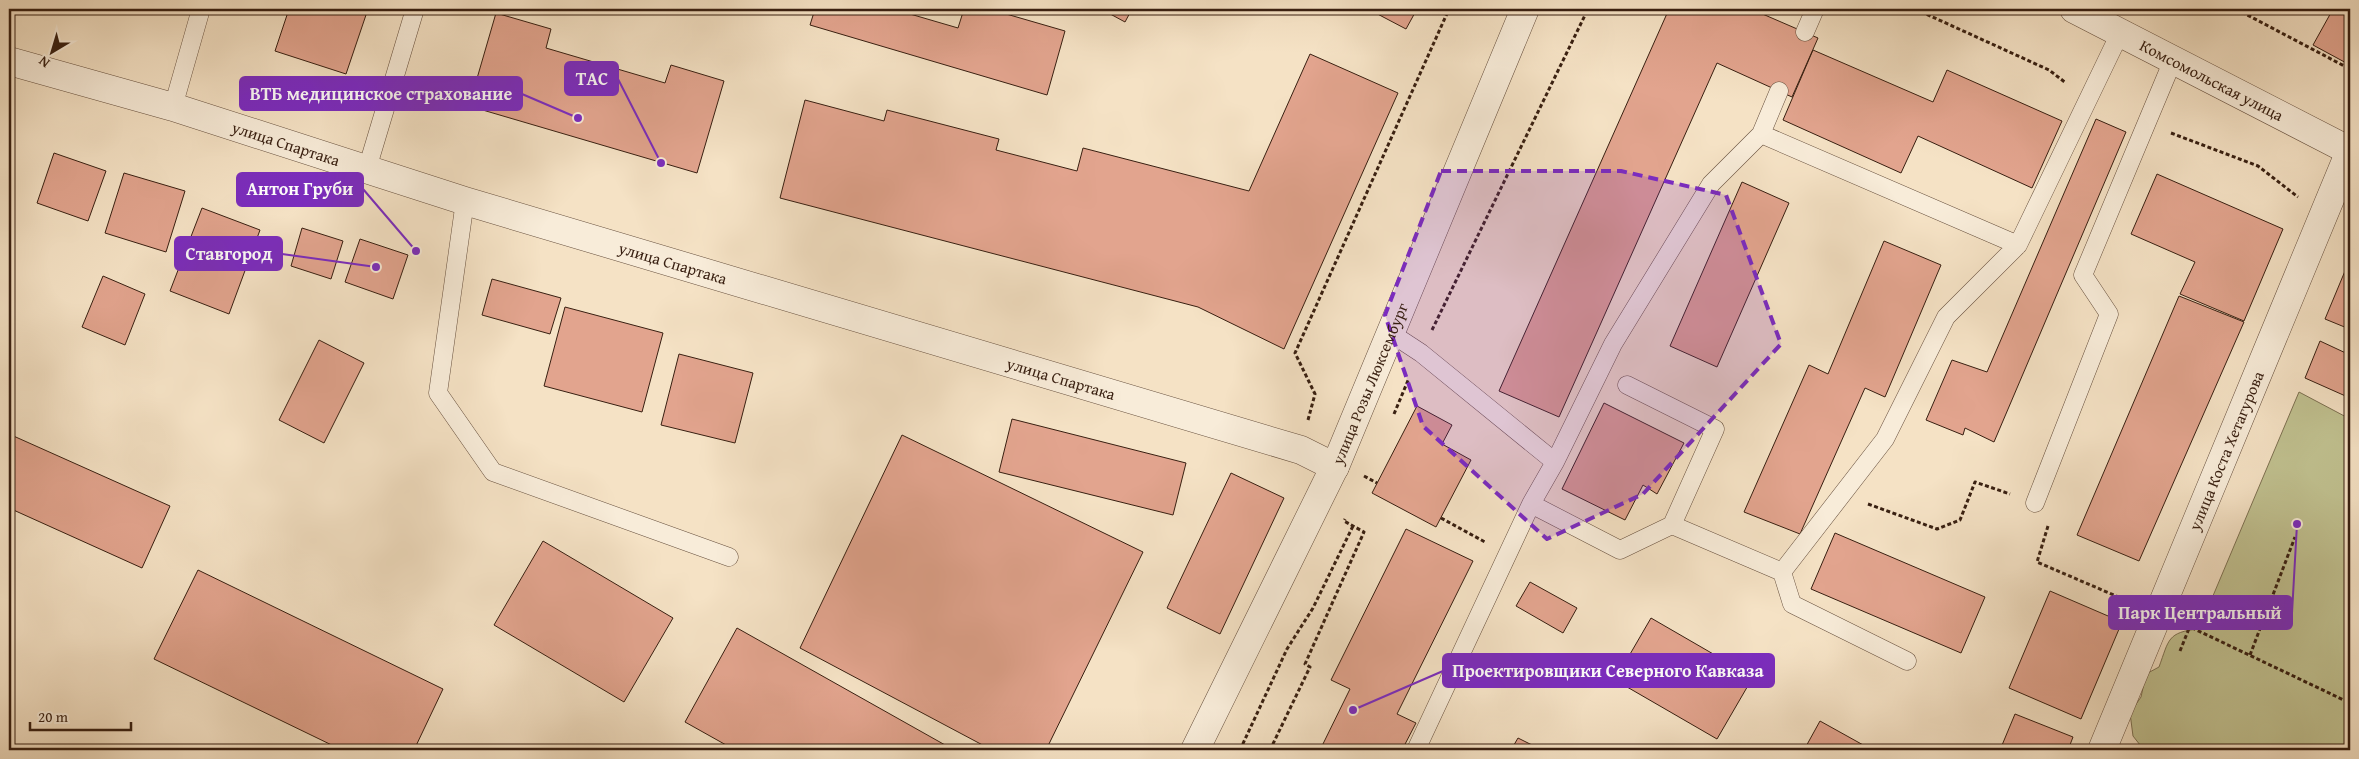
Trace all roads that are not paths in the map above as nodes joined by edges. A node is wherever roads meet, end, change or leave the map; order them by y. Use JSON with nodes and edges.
{"nodes":[{"id":1,"x":201,"y":9,"type":"edge"},
{"id":2,"x":415,"y":9,"type":"edge"},
{"id":3,"x":1525,"y":9,"type":"edge"},
{"id":4,"x":1815,"y":9,"type":"edge"},
{"id":5,"x":2074,"y":9,"type":"edge"},
{"id":6,"x":1804,"y":32,"type":"dead end"},
{"id":7,"x":2120,"y":33,"type":"junction"},
{"id":8,"x":2173,"y":60,"type":"junction"},
{"id":9,"x":9,"y":61,"type":"edge"},
{"id":10,"x":1779,"y":91,"type":"dead end"},
{"id":11,"x":173,"y":107,"type":"junction"},
{"id":12,"x":1761,"y":134,"type":"junction"},
{"id":13,"x":2350,"y":151,"type":"edge"},
{"id":14,"x":367,"y":169,"type":"junction"},
{"id":15,"x":465,"y":201,"type":"junction"},
{"id":16,"x":2018,"y":245,"type":"junction"},
{"id":17,"x":1392,"y":334,"type":"junction"},
{"id":18,"x":1627,"y":385,"type":"dead end"},
{"id":19,"x":1555,"y":462,"type":"junction"},
{"id":20,"x":1335,"y":467,"type":"junction"},
{"id":21,"x":2035,"y":503,"type":"road end"},
{"id":22,"x":1531,"y":504,"type":"junction"},
{"id":23,"x":1672,"y":526,"type":"junction"},
{"id":24,"x":729,"y":557,"type":"dead end"},
{"id":25,"x":1782,"y":572,"type":"junction"},
{"id":26,"x":1907,"y":661,"type":"dead end"},
{"id":27,"x":1195,"y":750,"type":"edge"},
{"id":28,"x":1416,"y":750,"type":"edge"},
{"id":29,"x":2102,"y":750,"type":"edge"}],
"edges":[{"from":1,"to":11,"type":"lane"},
{"from":2,"to":14,"type":"lane"},
{"from":3,"to":17,"type":"street","name":"улица Розы Люксембург"},
{"from":4,"to":6,"type":"lane"},
{"from":5,"to":7,"type":"street","name":"Комсомольская улица"},
{"from":7,"to":8,"type":"street","name":"Комсомольская улица"},
{"from":7,"to":16,"type":"lane"},
{"from":8,"to":13,"type":"street","name":"Комсомольская улица"},
{"from":8,"to":21,"type":"lane"},
{"from":9,"to":11,"type":"street","name":"улица Спартака"},
{"from":10,"to":12,"type":"lane"},
{"from":11,"to":14,"type":"street","name":"улица Спартака"},
{"from":12,"to":16,"type":"lane"},
{"from":12,"to":19,"type":"lane"},
{"from":13,"to":29,"type":"street","name":"улица Коста Хетагурова"},
{"from":14,"to":15,"type":"street","name":"улица Спартака"},
{"from":15,"to":20,"type":"street","name":"улица Спартака"},
{"from":15,"to":24,"type":"lane"},
{"from":16,"to":25,"type":"lane"},
{"from":17,"to":19,"type":"lane"},
{"from":17,"to":20,"type":"street","name":"улица Розы Люксембург"},
{"from":18,"to":23,"type":"lane"},
{"from":19,"to":22,"type":"lane"},
{"from":20,"to":27,"type":"street","name":"улица Розы Люксембург"},
{"from":22,"to":23,"type":"lane"},
{"from":22,"to":28,"type":"lane"},
{"from":23,"to":25,"type":"lane"},
{"from":25,"to":26,"type":"lane"}]}
